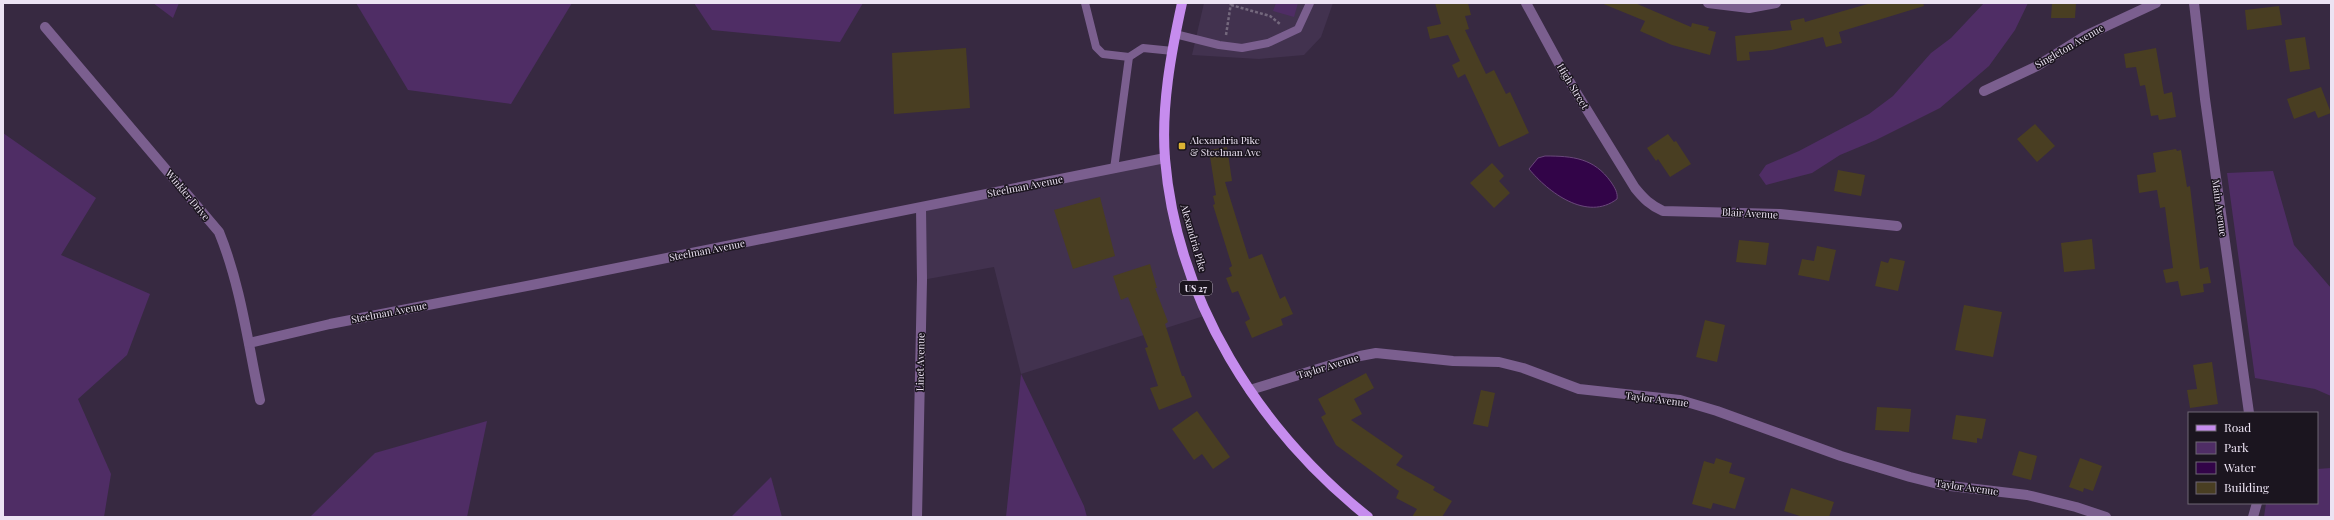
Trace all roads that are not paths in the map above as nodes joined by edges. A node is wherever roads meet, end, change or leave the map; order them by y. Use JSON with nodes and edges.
{"nodes":[{"id":1,"x":1085,"y":3,"type":"edge"},
{"id":2,"x":1182,"y":3,"type":"edge"},
{"id":3,"x":1310,"y":3,"type":"edge"},
{"id":4,"x":1526,"y":3,"type":"edge"},
{"id":5,"x":1708,"y":3,"type":"edge"},
{"id":6,"x":1776,"y":3,"type":"edge"},
{"id":7,"x":2156,"y":3,"type":"edge"},
{"id":8,"x":2194,"y":3,"type":"edge"},
{"id":9,"x":45,"y":27,"type":"dead end"},
{"id":10,"x":1175,"y":34,"type":"junction"},
{"id":11,"x":1173,"y":51,"type":"junction"},
{"id":12,"x":1129,"y":57,"type":"junction"},
{"id":13,"x":1984,"y":91,"type":"dead end"},
{"id":14,"x":1165,"y":158,"type":"junction"},
{"id":15,"x":1623,"y":167,"type":"joint"},
{"id":16,"x":1114,"y":169,"type":"junction"},
{"id":17,"x":920,"y":208,"type":"junction"},
{"id":18,"x":1897,"y":226,"type":"dead end"},
{"id":19,"x":249,"y":343,"type":"junction"},
{"id":20,"x":1250,"y":390,"type":"junction"},
{"id":21,"x":260,"y":400,"type":"dead end"},
{"id":22,"x":2249,"y":412,"type":"edge"},
{"id":23,"x":2257,"y":504,"type":"edge"},
{"id":24,"x":917,"y":517,"type":"edge"},
{"id":25,"x":1368,"y":517,"type":"edge"},
{"id":26,"x":2106,"y":517,"type":"edge"},
{"id":27,"x":2253,"y":517,"type":"edge"}],
"edges":[{"from":1,"to":12,"type":"lane"},
{"from":2,"to":10,"type":"main road","name":"Alexandria Pike","number":"US 27"},
{"from":3,"to":10,"type":"lane"},
{"from":4,"to":15,"type":"street","name":"High Street"},
{"from":5,"to":6,"type":"street"},
{"from":7,"to":13,"type":"street","name":"Singleton Avenue"},
{"from":8,"to":22,"type":"street","name":"Main Avenue"},
{"from":9,"to":19,"type":"street","name":"Winkler Drive"},
{"from":10,"to":11,"type":"main road","name":"Alexandria Pike","number":"US 27"},
{"from":11,"to":12,"type":"lane"},
{"from":11,"to":14,"type":"main road","name":"Alexandria Pike","number":"US 27"},
{"from":12,"to":16,"type":"lane"},
{"from":14,"to":16,"type":"street","name":"Steelman Avenue"},
{"from":14,"to":20,"type":"main road","name":"Alexandria Pike","number":"US 27"},
{"from":15,"to":18,"type":"street","name":"Blair Avenue"},
{"from":16,"to":17,"type":"street","name":"Steelman Avenue"},
{"from":17,"to":19,"type":"street","name":"Steelman Avenue"},
{"from":17,"to":24,"type":"street","name":"Linet Avenue"},
{"from":19,"to":21,"type":"street","name":"Winkler Drive"},
{"from":20,"to":25,"type":"main road","name":"Alexandria Pike","number":"US 27"},
{"from":20,"to":26,"type":"street","name":"Taylor Avenue"},
{"from":23,"to":27,"type":"street"}]}
